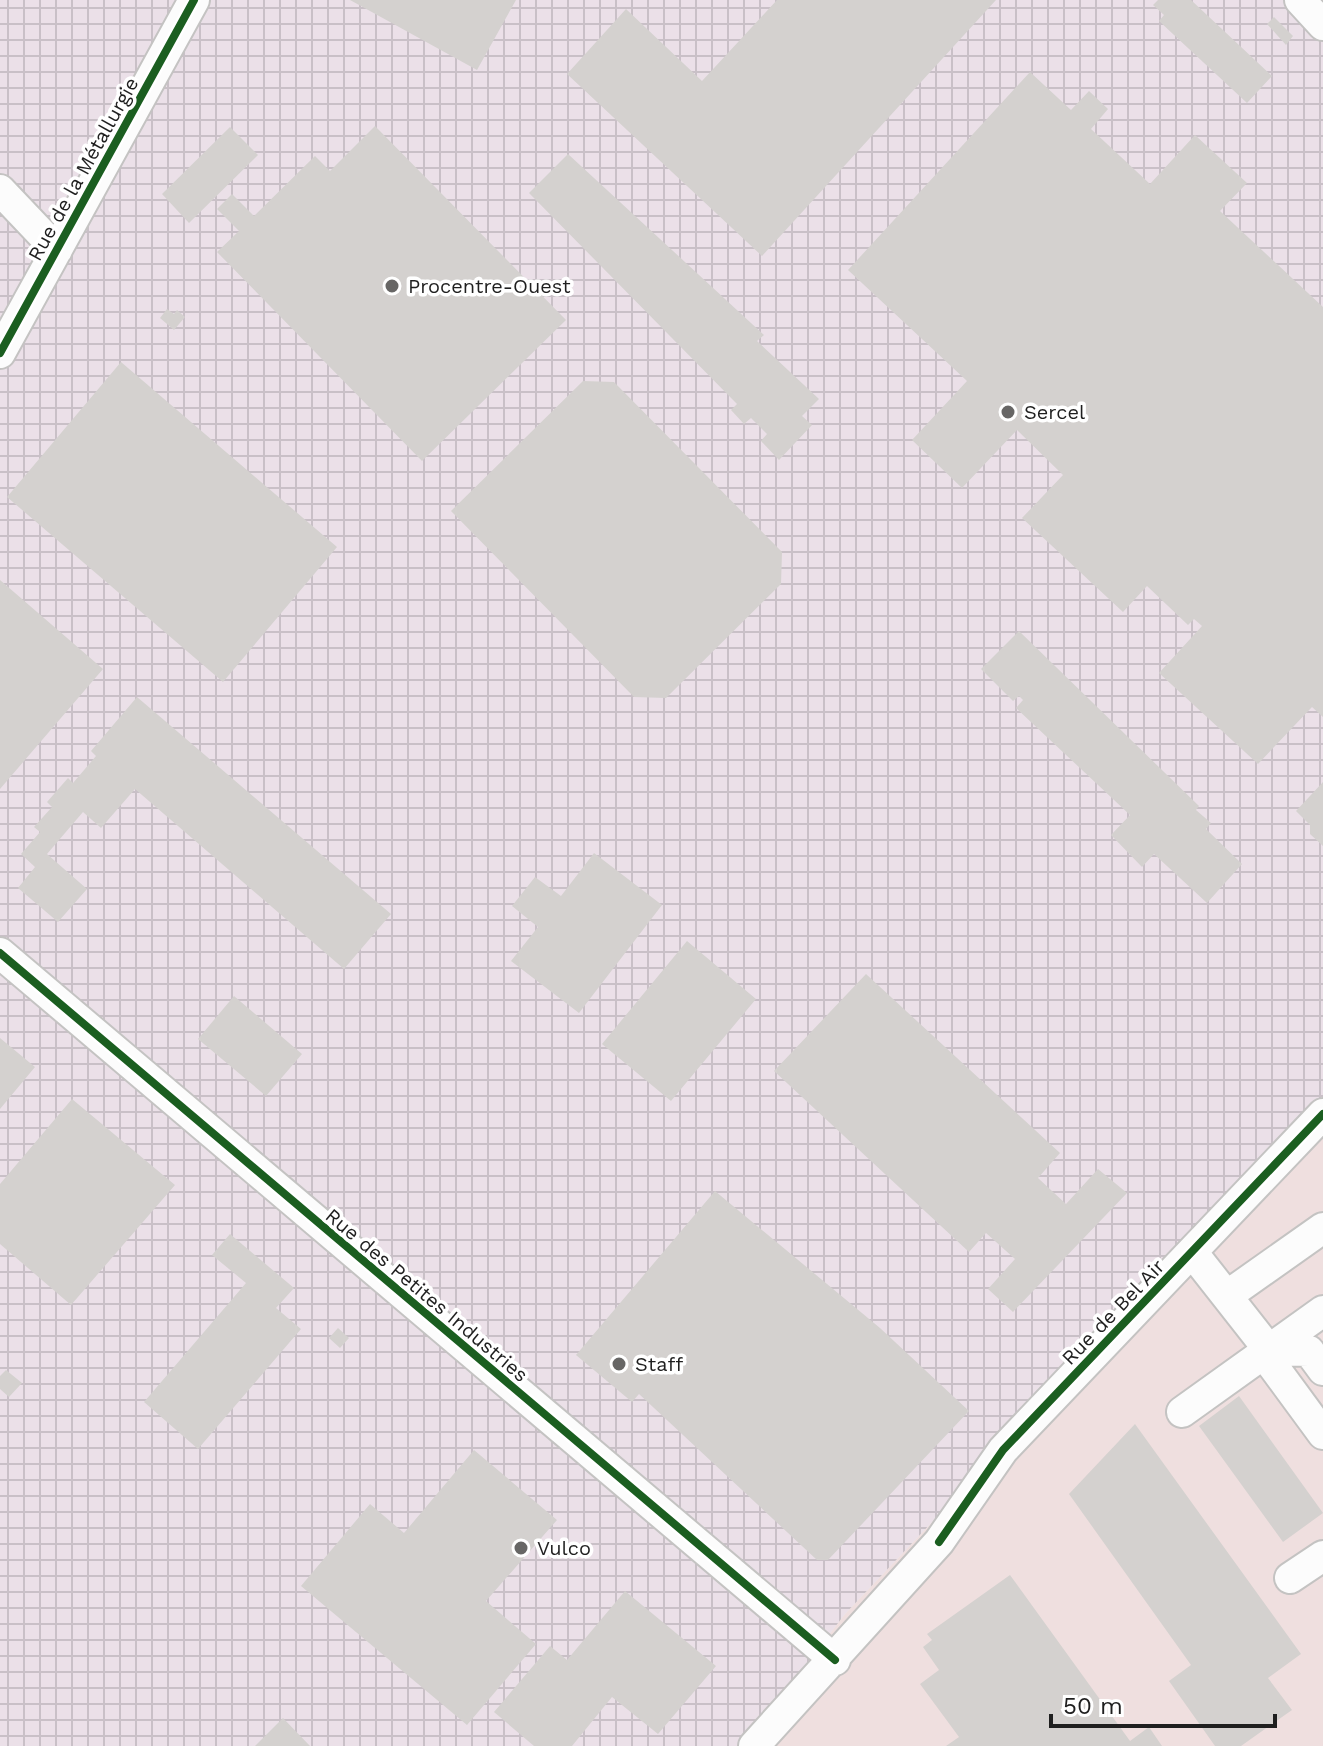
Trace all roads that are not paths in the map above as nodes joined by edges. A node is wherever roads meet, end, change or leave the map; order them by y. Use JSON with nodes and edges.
{"nodes":[{"id":1,"x":194,"y":0,"type":"edge"},
{"id":2,"x":1300,"y":0,"type":"edge"},
{"id":3,"x":1323,"y":25,"type":"edge"},
{"id":4,"x":0,"y":190,"type":"edge"},
{"id":5,"x":57,"y":250,"type":"junction"},
{"id":6,"x":3,"y":341,"type":"edge"},
{"id":7,"x":0,"y":953,"type":"edge"},
{"id":8,"x":1323,"y":1114,"type":"edge"},
{"id":9,"x":1323,"y":1228,"type":"edge"},
{"id":10,"x":1192,"y":1252,"type":"junction"},
{"id":11,"x":1228,"y":1295,"type":"junction"},
{"id":12,"x":1323,"y":1311,"type":"edge"},
{"id":13,"x":1269,"y":1350,"type":"junction"},
{"id":14,"x":1323,"y":1370,"type":"edge"},
{"id":15,"x":1182,"y":1412,"type":"dead end"},
{"id":16,"x":1323,"y":1434,"type":"edge"},
{"id":17,"x":1323,"y":1556,"type":"edge"},
{"id":18,"x":1290,"y":1578,"type":"dead end"},
{"id":19,"x":835,"y":1660,"type":"junction"},
{"id":20,"x":772,"y":1739,"type":"edge"}],
"edges":[{"from":1,"to":5,"type":"street","name":"Rue de la Métallurgie"},
{"from":2,"to":3,"type":"street"},
{"from":4,"to":5,"type":"street"},
{"from":5,"to":6,"type":"street","name":"Rue de la Métallurgie"},
{"from":7,"to":19,"type":"street","name":"Rue des Petites Industries"},
{"from":8,"to":10,"type":"street","name":"Rue de Bel Air"},
{"from":9,"to":11,"type":"street"},
{"from":10,"to":11,"type":"street"},
{"from":10,"to":19,"type":"street","name":"Rue de Bel Air"},
{"from":11,"to":13,"type":"street"},
{"from":12,"to":13,"type":"street"},
{"from":13,"to":14,"type":"street"},
{"from":13,"to":15,"type":"street"},
{"from":13,"to":16,"type":"street"},
{"from":17,"to":18,"type":"street"},
{"from":19,"to":20,"type":"street","name":"Rue de Bel Air"}]}
